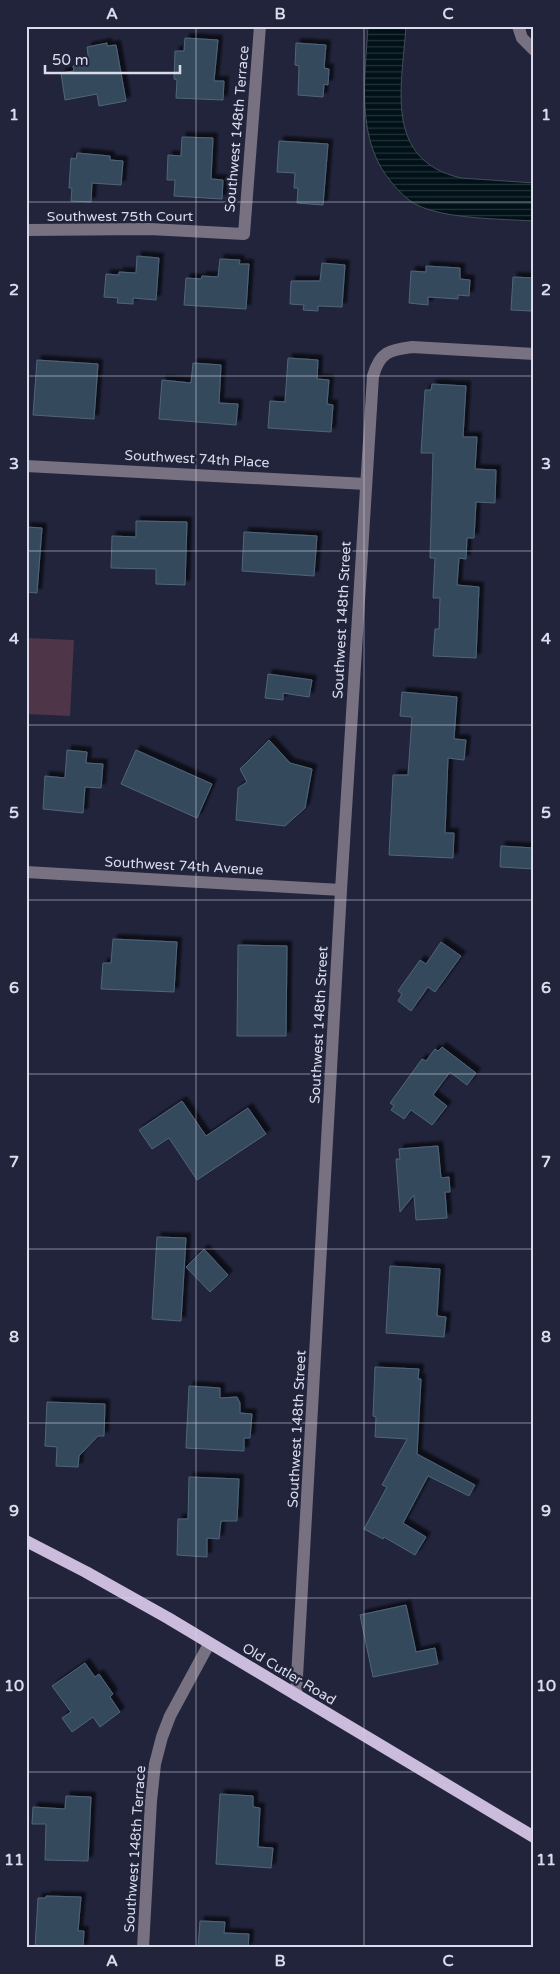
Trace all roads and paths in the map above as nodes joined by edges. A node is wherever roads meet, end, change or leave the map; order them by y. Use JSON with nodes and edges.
{"nodes":[{"id":1,"x":260,"y":26,"type":"edge"},
{"id":2,"x":518,"y":26,"type":"edge"},
{"id":3,"x":532,"y":49,"type":"edge"},
{"id":4,"x":26,"y":230,"type":"edge"},
{"id":5,"x":244,"y":234,"type":"joint"},
{"id":6,"x":534,"y":354,"type":"edge"},
{"id":7,"x":26,"y":466,"type":"edge"},
{"id":8,"x":366,"y":484,"type":"junction"},
{"id":9,"x":26,"y":872,"type":"edge"},
{"id":10,"x":341,"y":890,"type":"junction"},
{"id":11,"x":26,"y":1541,"type":"edge"},
{"id":12,"x":209,"y":1644,"type":"junction"},
{"id":13,"x":296,"y":1695,"type":"junction"},
{"id":14,"x":534,"y":1837,"type":"edge"},
{"id":15,"x":143,"y":1948,"type":"edge"}],
"edges":[{"from":1,"to":5,"type":"street","name":"Southwest 148th Terrace"},
{"from":2,"to":3,"type":"street"},
{"from":4,"to":5,"type":"street","name":"Southwest 75th Court"},
{"from":6,"to":8,"type":"street","name":"Southwest 148th Street"},
{"from":7,"to":8,"type":"street","name":"Southwest 74th Place"},
{"from":8,"to":10,"type":"street","name":"Southwest 148th Street"},
{"from":9,"to":10,"type":"street","name":"Southwest 74th Avenue"},
{"from":10,"to":13,"type":"street","name":"Southwest 148th Street"},
{"from":11,"to":12,"type":"main road","name":"Old Cutler Road"},
{"from":12,"to":13,"type":"main road","name":"Old Cutler Road"},
{"from":12,"to":15,"type":"street","name":"Southwest 148th Terrace"},
{"from":13,"to":14,"type":"main road","name":"Old Cutler Road"}]}
